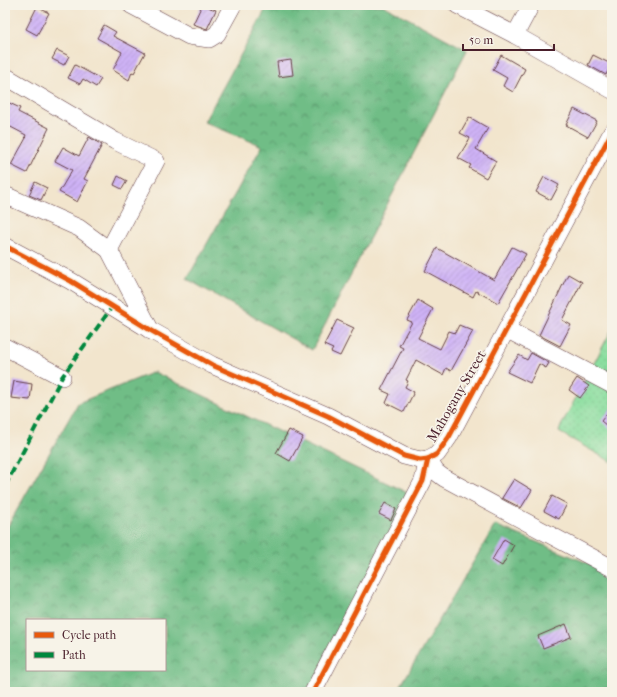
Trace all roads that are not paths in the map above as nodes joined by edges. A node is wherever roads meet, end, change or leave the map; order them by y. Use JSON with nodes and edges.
{"nodes":[{"id":1,"x":131,"y":5,"type":"edge"},
{"id":2,"x":233,"y":5,"type":"edge"},
{"id":3,"x":458,"y":5,"type":"edge"},
{"id":4,"x":531,"y":5,"type":"edge"},
{"id":5,"x":515,"y":35,"type":"junction"},
{"id":6,"x":5,"y":76,"type":"edge"},
{"id":7,"x":612,"y":90,"type":"edge"},
{"id":8,"x":612,"y":132,"type":"edge"},
{"id":9,"x":5,"y":194,"type":"edge"},
{"id":10,"x":5,"y":246,"type":"edge"},
{"id":11,"x":109,"y":250,"type":"junction"},
{"id":12,"x":508,"y":330,"type":"junction"},
{"id":13,"x":152,"y":332,"type":"junction"},
{"id":14,"x":5,"y":346,"type":"edge"},
{"id":15,"x":62,"y":377,"type":"dead end"},
{"id":16,"x":612,"y":385,"type":"edge"},
{"id":17,"x":428,"y":460,"type":"junction"},
{"id":18,"x":612,"y":568,"type":"edge"},
{"id":19,"x":313,"y":692,"type":"edge"}],
"edges":[{"from":1,"to":2,"type":"street"},
{"from":3,"to":5,"type":"street"},
{"from":4,"to":5,"type":"street"},
{"from":5,"to":7,"type":"street"},
{"from":6,"to":11,"type":"street"},
{"from":8,"to":12,"type":"street","name":"Mahogany Street"},
{"from":9,"to":11,"type":"street"},
{"from":10,"to":13,"type":"street"},
{"from":11,"to":13,"type":"street"},
{"from":12,"to":16,"type":"street"},
{"from":12,"to":17,"type":"street","name":"Mahogany Street"},
{"from":13,"to":17,"type":"street"},
{"from":14,"to":15,"type":"street"},
{"from":17,"to":18,"type":"street"},
{"from":17,"to":19,"type":"street","name":"Mahogany Street"}]}
